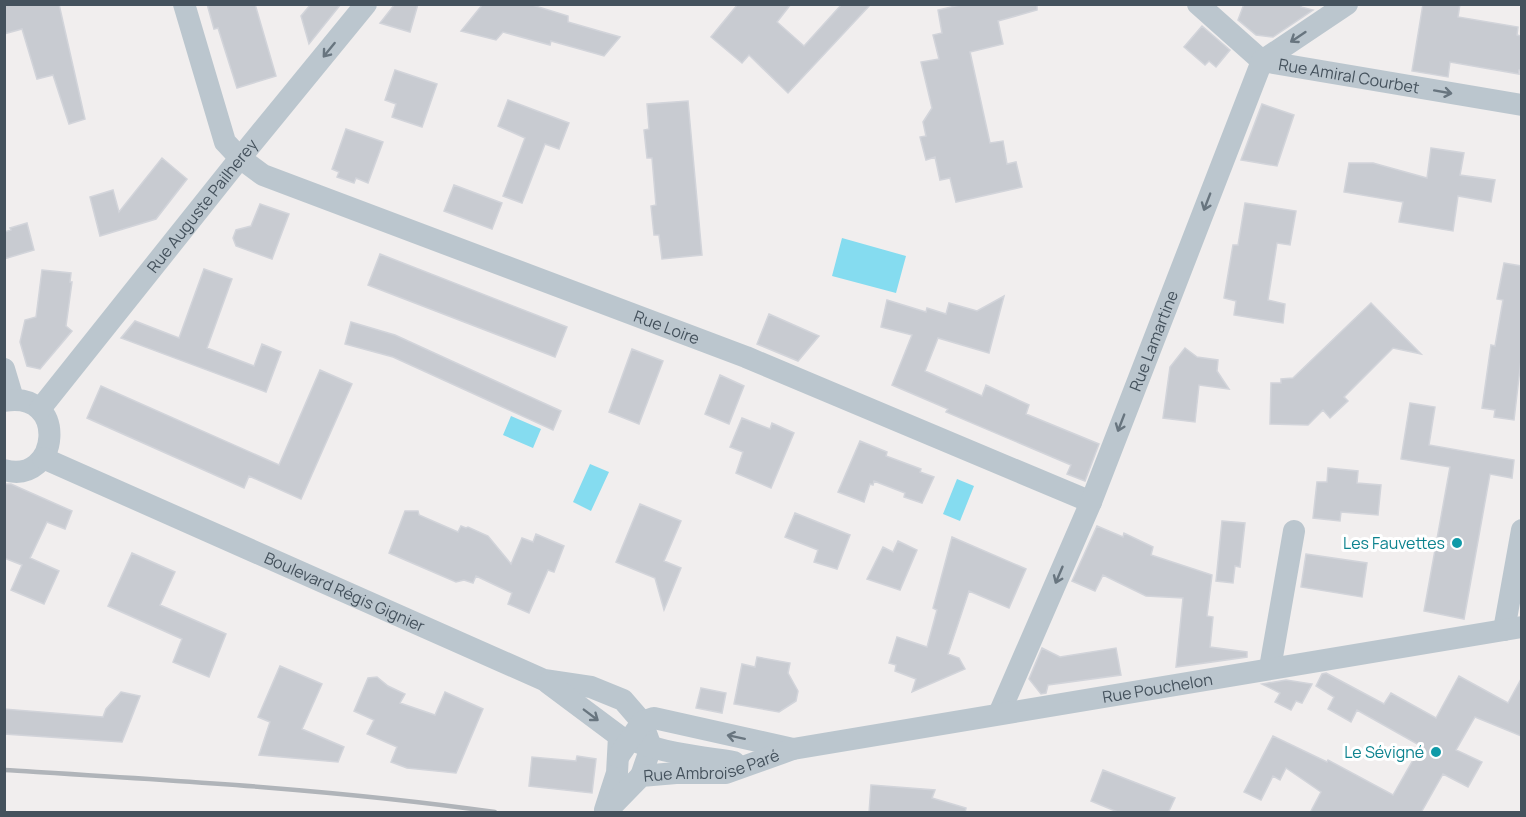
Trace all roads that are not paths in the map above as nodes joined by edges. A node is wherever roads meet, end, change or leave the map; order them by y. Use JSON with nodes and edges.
{"nodes":[{"id":1,"x":184,"y":4,"type":"edge"},
{"id":2,"x":366,"y":4,"type":"edge"},
{"id":3,"x":1198,"y":4,"type":"edge"},
{"id":4,"x":1347,"y":4,"type":"edge"},
{"id":5,"x":1262,"y":61,"type":"junction"},
{"id":6,"x":1521,"y":105,"type":"edge"},
{"id":7,"x":240,"y":158,"type":"junction"},
{"id":8,"x":4,"y":369,"type":"edge"},
{"id":9,"x":9,"y":400,"type":"edge"},
{"id":10,"x":40,"y":409,"type":"junction"},
{"id":11,"x":43,"y":458,"type":"junction"},
{"id":12,"x":4,"y":470,"type":"edge"},
{"id":13,"x":1090,"y":502,"type":"junction"},
{"id":14,"x":1521,"y":530,"type":"edge"},
{"id":15,"x":1294,"y":531,"type":"dead end"},
{"id":16,"x":1513,"y":628,"type":"edge"},
{"id":17,"x":1269,"y":668,"type":"junction"},
{"id":18,"x":544,"y":680,"type":"junction"},
{"id":19,"x":999,"y":714,"type":"junction"},
{"id":20,"x":627,"y":738,"type":"junction"},
{"id":21,"x":651,"y":747,"type":"junction"},
{"id":22,"x":793,"y":749,"type":"junction"},
{"id":23,"x":750,"y":764,"type":"junction"},
{"id":24,"x":641,"y":776,"type":"junction"},
{"id":25,"x":605,"y":813,"type":"edge"}],
"edges":[{"from":1,"to":7,"type":"street","name":"Rue Loire"},
{"from":2,"to":7,"type":"street","name":"Rue Auguste Pailherey","one_way":true},
{"from":3,"to":5,"type":"street","name":"Rue Amiral Courbet"},
{"from":4,"to":5,"type":"street","one_way":true},
{"from":5,"to":6,"type":"street","name":"Rue Amiral Courbet","one_way":true},
{"from":5,"to":13,"type":"street","name":"Rue Lamartine","one_way":true},
{"from":7,"to":10,"type":"street","name":"Rue Auguste Pailherey"},
{"from":7,"to":13,"type":"street","name":"Rue Loire"},
{"from":8,"to":9,"type":"street"},
{"from":9,"to":10,"type":"street"},
{"from":10,"to":11,"type":"street"},
{"from":11,"to":12,"type":"street"},
{"from":11,"to":18,"type":"street","name":"Boulevard Régis Gignier"},
{"from":13,"to":19,"type":"street","name":"Rue Lamartine","one_way":true},
{"from":14,"to":16,"type":"street"},
{"from":15,"to":17,"type":"street"},
{"from":16,"to":17,"type":"street","name":"Rue Pouchelon"},
{"from":17,"to":19,"type":"street","name":"Rue Pouchelon"},
{"from":18,"to":20,"type":"street","one_way":true},
{"from":18,"to":20,"type":"street","name":"Boulevard Régis Gignier"},
{"from":19,"to":22,"type":"street","name":"Rue Pouchelon"},
{"from":20,"to":21,"type":"street","name":"Boulevard Régis Gignier"},
{"from":22,"to":20,"type":"street","one_way":true},
{"from":20,"to":25,"type":"street","name":"Rue Ambroise Paré"},
{"from":21,"to":23,"type":"street"},
{"from":21,"to":24,"type":"street"},
{"from":22,"to":23,"type":"street","name":"Rue Ambroise Paré"},
{"from":23,"to":24,"type":"street","name":"Rue Ambroise Paré"},
{"from":24,"to":25,"type":"street","name":"Rue Ambroise Paré"}]}
